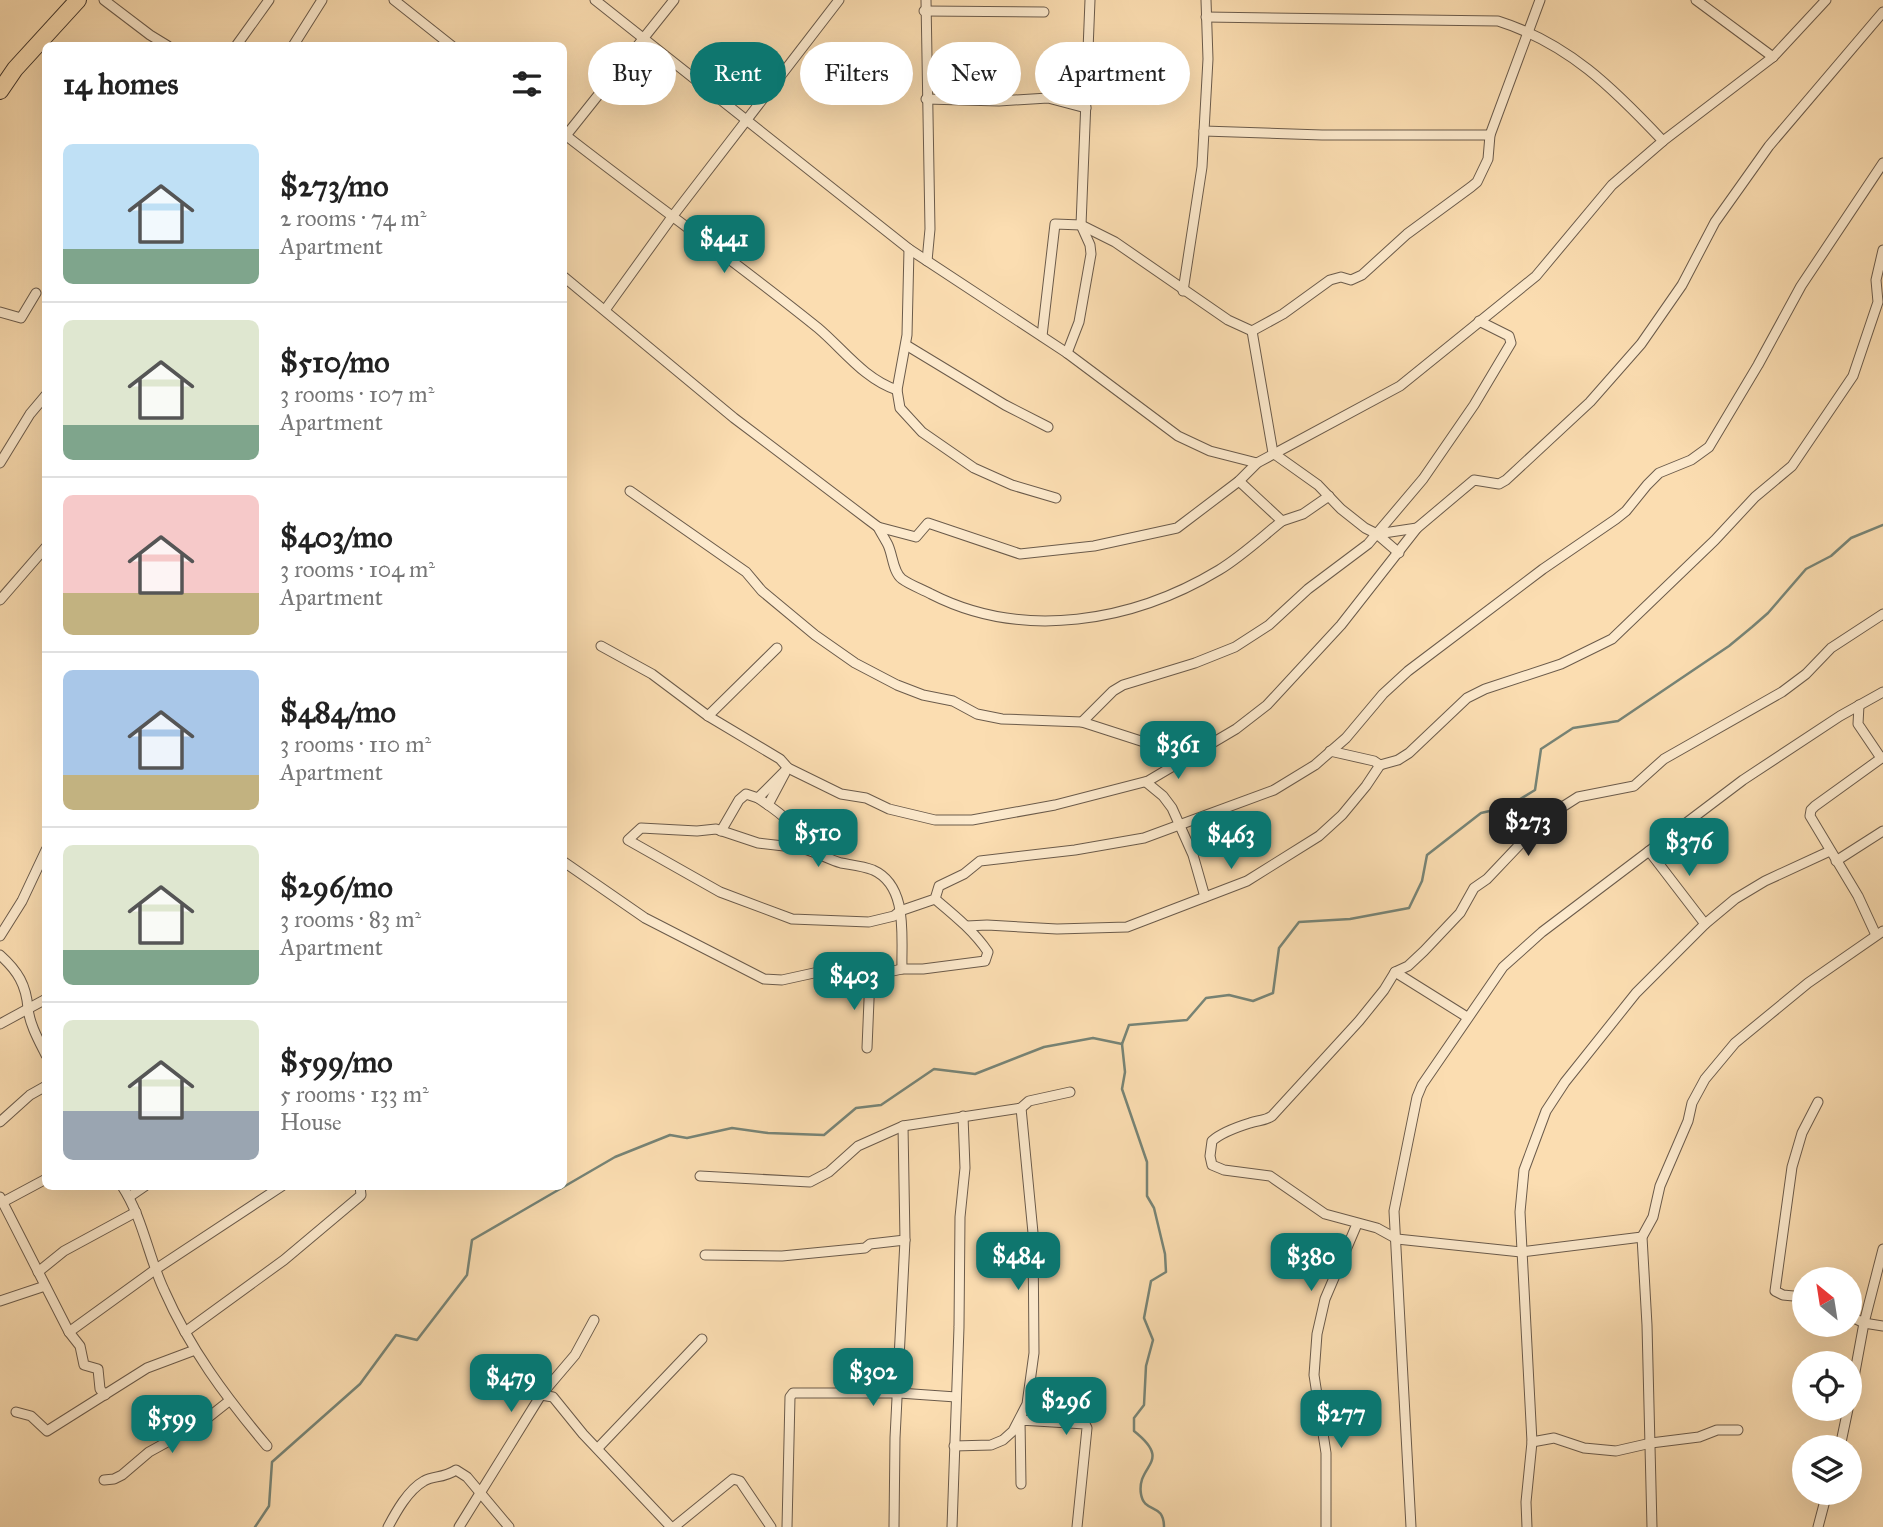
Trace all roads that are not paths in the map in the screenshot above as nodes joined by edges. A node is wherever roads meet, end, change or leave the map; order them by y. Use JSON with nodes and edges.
{"nodes":[{"id":1,"x":78,"y":0,"type":"edge"},
{"id":2,"x":104,"y":0,"type":"edge"},
{"id":3,"x":270,"y":0,"type":"edge"},
{"id":4,"x":321,"y":0,"type":"edge"},
{"id":5,"x":394,"y":0,"type":"edge"},
{"id":6,"x":595,"y":0,"type":"edge"},
{"id":7,"x":674,"y":0,"type":"edge"},
{"id":8,"x":839,"y":0,"type":"edge"},
{"id":9,"x":926,"y":0,"type":"edge"},
{"id":10,"x":980,"y":0,"type":"edge"},
{"id":11,"x":1090,"y":0,"type":"edge"},
{"id":12,"x":1206,"y":0,"type":"edge"},
{"id":13,"x":1539,"y":0,"type":"edge"},
{"id":14,"x":1696,"y":0,"type":"edge"},
{"id":15,"x":1826,"y":0,"type":"edge"},
{"id":16,"x":924,"y":11,"type":"junction"},
{"id":17,"x":981,"y":11,"type":"junction"},
{"id":18,"x":1044,"y":12,"type":"dead end"},
{"id":19,"x":1883,"y":12,"type":"edge"},
{"id":20,"x":1206,"y":17,"type":"junction"},
{"id":21,"x":1527,"y":30,"type":"junction"},
{"id":22,"x":150,"y":35,"type":"junction"},
{"id":23,"x":644,"y":38,"type":"junction"},
{"id":24,"x":44,"y":42,"type":"edge"},
{"id":25,"x":146,"y":42,"type":"edge"},
{"id":26,"x":161,"y":42,"type":"edge"},
{"id":27,"x":239,"y":42,"type":"edge"},
{"id":28,"x":295,"y":42,"type":"edge"},
{"id":29,"x":447,"y":42,"type":"edge"},
{"id":30,"x":42,"y":44,"type":"edge"},
{"id":31,"x":1773,"y":57,"type":"junction"},
{"id":32,"x":0,"y":90,"type":"edge"},
{"id":33,"x":926,"y":99,"type":"junction"},
{"id":34,"x":1086,"y":108,"type":"junction"},
{"id":35,"x":747,"y":121,"type":"junction"},
{"id":36,"x":1204,"y":131,"type":"junction"},
{"id":37,"x":567,"y":132,"type":"edge"},
{"id":38,"x":1490,"y":135,"type":"junction"},
{"id":39,"x":567,"y":138,"type":"edge"},
{"id":40,"x":1663,"y":141,"type":"junction"},
{"id":41,"x":1883,"y":163,"type":"edge"},
{"id":42,"x":1879,"y":176,"type":"edge"},
{"id":43,"x":672,"y":217,"type":"junction"},
{"id":44,"x":1081,"y":225,"type":"junction"},
{"id":45,"x":909,"y":249,"type":"junction"},
{"id":46,"x":1883,"y":250,"type":"edge"},
{"id":47,"x":927,"y":261,"type":"junction"},
{"id":48,"x":567,"y":279,"type":"edge"},
{"id":49,"x":1183,"y":291,"type":"junction"},
{"id":50,"x":36,"y":293,"type":"dead end"},
{"id":51,"x":605,"y":310,"type":"junction"},
{"id":52,"x":0,"y":312,"type":"edge"},
{"id":53,"x":1479,"y":321,"type":"junction"},
{"id":54,"x":1252,"y":331,"type":"junction"},
{"id":55,"x":1042,"y":336,"type":"junction"},
{"id":56,"x":906,"y":345,"type":"junction"},
{"id":57,"x":1067,"y":353,"type":"junction"},
{"id":58,"x":897,"y":390,"type":"junction"},
{"id":59,"x":42,"y":400,"type":"edge"},
{"id":60,"x":1048,"y":427,"type":"dead end"},
{"id":61,"x":1273,"y":453,"type":"junction"},
{"id":62,"x":0,"y":463,"type":"edge"},
{"id":63,"x":1257,"y":463,"type":"junction"},
{"id":64,"x":1240,"y":481,"type":"junction"},
{"id":65,"x":630,"y":491,"type":"dead end"},
{"id":66,"x":1329,"y":496,"type":"junction"},
{"id":67,"x":1056,"y":498,"type":"dead end"},
{"id":68,"x":1282,"y":521,"type":"junction"},
{"id":69,"x":878,"y":527,"type":"junction"},
{"id":70,"x":1417,"y":528,"type":"junction"},
{"id":71,"x":1377,"y":534,"type":"junction"},
{"id":72,"x":42,"y":552,"type":"edge"},
{"id":73,"x":1399,"y":553,"type":"junction"},
{"id":74,"x":0,"y":600,"type":"edge"},
{"id":75,"x":1883,"y":614,"type":"edge"},
{"id":76,"x":601,"y":646,"type":"dead end"},
{"id":77,"x":777,"y":648,"type":"dead end"},
{"id":78,"x":1883,"y":692,"type":"edge"},
{"id":79,"x":1859,"y":705,"type":"junction"},
{"id":80,"x":708,"y":716,"type":"junction"},
{"id":81,"x":1082,"y":722,"type":"junction"},
{"id":82,"x":1196,"y":751,"type":"junction"},
{"id":83,"x":1330,"y":751,"type":"junction"},
{"id":84,"x":1882,"y":757,"type":"edge"},
{"id":85,"x":1380,"y":765,"type":"junction"},
{"id":86,"x":788,"y":768,"type":"junction"},
{"id":87,"x":1146,"y":782,"type":"junction"},
{"id":88,"x":758,"y":798,"type":"junction"},
{"id":89,"x":768,"y":805,"type":"junction"},
{"id":90,"x":1180,"y":826,"type":"junction"},
{"id":91,"x":721,"y":831,"type":"junction"},
{"id":92,"x":1883,"y":831,"type":"edge"},
{"id":93,"x":801,"y":848,"type":"junction"},
{"id":94,"x":1649,"y":851,"type":"junction"},
{"id":95,"x":1830,"y":851,"type":"junction"},
{"id":96,"x":42,"y":858,"type":"edge"},
{"id":97,"x":1836,"y":861,"type":"junction"},
{"id":98,"x":567,"y":864,"type":"edge"},
{"id":99,"x":1205,"y":897,"type":"junction"},
{"id":100,"x":935,"y":899,"type":"junction"},
{"id":101,"x":900,"y":911,"type":"junction"},
{"id":102,"x":1705,"y":924,"type":"junction"},
{"id":103,"x":967,"y":926,"type":"junction"},
{"id":104,"x":1879,"y":933,"type":"edge"},
{"id":105,"x":0,"y":936,"type":"edge"},
{"id":106,"x":0,"y":956,"type":"edge"},
{"id":107,"x":902,"y":969,"type":"junction"},
{"id":108,"x":1395,"y":972,"type":"junction"},
{"id":109,"x":870,"y":976,"type":"junction"},
{"id":110,"x":42,"y":1001,"type":"edge"},
{"id":111,"x":28,"y":1007,"type":"junction"},
{"id":112,"x":1467,"y":1017,"type":"junction"},
{"id":113,"x":0,"y":1024,"type":"edge"},
{"id":114,"x":42,"y":1044,"type":"edge"},
{"id":115,"x":867,"y":1048,"type":"dead end"},
{"id":116,"x":42,"y":1088,"type":"edge"},
{"id":117,"x":1070,"y":1093,"type":"dead end"},
{"id":118,"x":1818,"y":1102,"type":"dead end"},
{"id":119,"x":1021,"y":1108,"type":"junction"},
{"id":120,"x":963,"y":1116,"type":"junction"},
{"id":121,"x":0,"y":1122,"type":"edge"},
{"id":122,"x":903,"y":1126,"type":"junction"},
{"id":123,"x":700,"y":1176,"type":"dead end"},
{"id":124,"x":42,"y":1181,"type":"edge"},
{"id":125,"x":124,"y":1190,"type":"edge"},
{"id":126,"x":139,"y":1190,"type":"edge"},
{"id":127,"x":276,"y":1190,"type":"edge"},
{"id":128,"x":360,"y":1190,"type":"edge"},
{"id":129,"x":128,"y":1197,"type":"junction"},
{"id":130,"x":1,"y":1199,"type":"edge"},
{"id":131,"x":136,"y":1212,"type":"junction"},
{"id":132,"x":1357,"y":1224,"type":"junction"},
{"id":133,"x":1642,"y":1237,"type":"junction"},
{"id":134,"x":1397,"y":1239,"type":"junction"},
{"id":135,"x":905,"y":1240,"type":"junction"},
{"id":136,"x":1883,"y":1249,"type":"edge"},
{"id":137,"x":1521,"y":1252,"type":"junction"},
{"id":138,"x":705,"y":1255,"type":"dead end"},
{"id":139,"x":156,"y":1269,"type":"junction"},
{"id":140,"x":38,"y":1272,"type":"junction"},
{"id":141,"x":45,"y":1286,"type":"junction"},
{"id":142,"x":1792,"y":1296,"type":"edge"},
{"id":143,"x":0,"y":1301,"type":"edge"},
{"id":144,"x":594,"y":1320,"type":"dead end"},
{"id":145,"x":1864,"y":1323,"type":"junction"},
{"id":146,"x":1883,"y":1326,"type":"edge"},
{"id":147,"x":69,"y":1332,"type":"junction"},
{"id":148,"x":185,"y":1332,"type":"junction"},
{"id":149,"x":702,"y":1339,"type":"dead end"},
{"id":150,"x":195,"y":1350,"type":"junction"},
{"id":151,"x":1859,"y":1351,"type":"edge"},
{"id":152,"x":899,"y":1393,"type":"junction"},
{"id":153,"x":105,"y":1395,"type":"junction"},
{"id":154,"x":541,"y":1395,"type":"junction"},
{"id":155,"x":956,"y":1398,"type":"junction"},
{"id":156,"x":229,"y":1401,"type":"junction"},
{"id":157,"x":16,"y":1412,"type":"dead end"},
{"id":158,"x":1020,"y":1420,"type":"junction"},
{"id":159,"x":1738,"y":1430,"type":"dead end"},
{"id":160,"x":1532,"y":1441,"type":"junction"},
{"id":161,"x":1651,"y":1443,"type":"junction"},
{"id":162,"x":267,"y":1446,"type":"dead end"},
{"id":163,"x":954,"y":1446,"type":"junction"},
{"id":164,"x":598,"y":1448,"type":"junction"},
{"id":165,"x":104,"y":1480,"type":"dead end"},
{"id":166,"x":1021,"y":1484,"type":"dead end"},
{"id":167,"x":480,"y":1491,"type":"junction"},
{"id":168,"x":1824,"y":1505,"type":"edge"},
{"id":169,"x":388,"y":1527,"type":"edge"},
{"id":170,"x":459,"y":1527,"type":"edge"},
{"id":171,"x":509,"y":1527,"type":"edge"},
{"id":172,"x":672,"y":1527,"type":"edge"},
{"id":173,"x":771,"y":1527,"type":"edge"},
{"id":174,"x":787,"y":1527,"type":"edge"},
{"id":175,"x":894,"y":1527,"type":"edge"},
{"id":176,"x":952,"y":1527,"type":"edge"},
{"id":177,"x":1077,"y":1527,"type":"edge"},
{"id":178,"x":1326,"y":1527,"type":"edge"},
{"id":179,"x":1411,"y":1527,"type":"edge"},
{"id":180,"x":1527,"y":1527,"type":"edge"},
{"id":181,"x":1652,"y":1527,"type":"edge"},
{"id":182,"x":1818,"y":1527,"type":"edge"}],
"edges":[{"from":1,"to":24,"type":"highway"},
{"from":2,"to":22,"type":"street"},
{"from":3,"to":27,"type":"street"},
{"from":4,"to":28,"type":"street"},
{"from":5,"to":29,"type":"street"},
{"from":6,"to":23,"type":"street"},
{"from":7,"to":23,"type":"street"},
{"from":8,"to":35,"type":"street"},
{"from":9,"to":16,"type":"street"},
{"from":10,"to":17,"type":"street"},
{"from":11,"to":34,"type":"street"},
{"from":12,"to":20,"type":"street"},
{"from":13,"to":21,"type":"street"},
{"from":14,"to":31,"type":"street"},
{"from":15,"to":31,"type":"street"},
{"from":16,"to":17,"type":"street"},
{"from":16,"to":33,"type":"street"},
{"from":17,"to":18,"type":"street"},
{"from":19,"to":70,"type":"street"},
{"from":20,"to":21,"type":"street"},
{"from":20,"to":36,"type":"street"},
{"from":21,"to":38,"type":"street"},
{"from":21,"to":40,"type":"street"},
{"from":22,"to":25,"type":"street"},
{"from":22,"to":26,"type":"street"},
{"from":23,"to":35,"type":"street"},
{"from":23,"to":37,"type":"street"},
{"from":30,"to":32,"type":"highway"},
{"from":31,"to":40,"type":"street"},
{"from":33,"to":34,"type":"street"},
{"from":33,"to":47,"type":"street"},
{"from":34,"to":44,"type":"street"},
{"from":35,"to":43,"type":"street"},
{"from":35,"to":45,"type":"street"},
{"from":36,"to":38,"type":"street"},
{"from":36,"to":49,"type":"street"},
{"from":38,"to":54,"type":"street"},
{"from":39,"to":43,"type":"street"},
{"from":40,"to":53,"type":"street"},
{"from":41,"to":42,"type":"street"},
{"from":42,"to":83,"type":"street"},
{"from":43,"to":51,"type":"street"},
{"from":43,"to":58,"type":"street"},
{"from":44,"to":49,"type":"street"},
{"from":44,"to":55,"type":"street"},
{"from":44,"to":57,"type":"street"},
{"from":45,"to":47,"type":"street"},
{"from":45,"to":56,"type":"street"},
{"from":46,"to":85,"type":"street"},
{"from":47,"to":55,"type":"street"},
{"from":48,"to":51,"type":"street"},
{"from":49,"to":54,"type":"street"},
{"from":50,"to":52,"type":"street"},
{"from":51,"to":69,"type":"street"},
{"from":53,"to":61,"type":"street"},
{"from":53,"to":71,"type":"street"},
{"from":54,"to":61,"type":"street"},
{"from":55,"to":57,"type":"street"},
{"from":56,"to":58,"type":"street"},
{"from":56,"to":60,"type":"street"},
{"from":57,"to":63,"type":"street"},
{"from":58,"to":67,"type":"street"},
{"from":59,"to":62,"type":"street"},
{"from":61,"to":63,"type":"street"},
{"from":61,"to":66,"type":"street"},
{"from":63,"to":64,"type":"street"},
{"from":64,"to":68,"type":"street"},
{"from":64,"to":69,"type":"street"},
{"from":65,"to":81,"type":"street"},
{"from":66,"to":68,"type":"street"},
{"from":66,"to":71,"type":"street"},
{"from":68,"to":69,"type":"street"},
{"from":70,"to":71,"type":"street"},
{"from":70,"to":73,"type":"street"},
{"from":71,"to":73,"type":"street"},
{"from":71,"to":81,"type":"street"},
{"from":72,"to":74,"type":"street"},
{"from":73,"to":82,"type":"street"},
{"from":75,"to":108,"type":"street"},
{"from":76,"to":80,"type":"street"},
{"from":77,"to":80,"type":"street"},
{"from":78,"to":79,"type":"street"},
{"from":79,"to":84,"type":"street"},
{"from":79,"to":94,"type":"street"},
{"from":80,"to":86,"type":"street"},
{"from":81,"to":82,"type":"street"},
{"from":82,"to":87,"type":"street"},
{"from":83,"to":85,"type":"street"},
{"from":83,"to":90,"type":"street"},
{"from":84,"to":95,"type":"street"},
{"from":85,"to":99,"type":"street"},
{"from":86,"to":87,"type":"street"},
{"from":86,"to":88,"type":"street"},
{"from":86,"to":89,"type":"street"},
{"from":87,"to":90,"type":"street"},
{"from":88,"to":89,"type":"street"},
{"from":88,"to":91,"type":"street"},
{"from":89,"to":93,"type":"street"},
{"from":90,"to":99,"type":"street"},
{"from":90,"to":100,"type":"street"},
{"from":91,"to":93,"type":"street"},
{"from":91,"to":101,"type":"street"},
{"from":92,"to":97,"type":"street"},
{"from":93,"to":101,"type":"street"},
{"from":94,"to":102,"type":"street"},
{"from":94,"to":112,"type":"street"},
{"from":95,"to":97,"type":"street"},
{"from":95,"to":102,"type":"street"},
{"from":96,"to":105,"type":"street"},
{"from":97,"to":104,"type":"street"},
{"from":98,"to":109,"type":"street"},
{"from":99,"to":103,"type":"street"},
{"from":100,"to":101,"type":"street"},
{"from":100,"to":103,"type":"street"},
{"from":101,"to":107,"type":"street"},
{"from":102,"to":137,"type":"street"},
{"from":103,"to":107,"type":"street"},
{"from":104,"to":133,"type":"street"},
{"from":106,"to":111,"type":"street"},
{"from":107,"to":109,"type":"street"},
{"from":108,"to":112,"type":"street"},
{"from":108,"to":132,"type":"street"},
{"from":109,"to":115,"type":"street"},
{"from":110,"to":111,"type":"street"},
{"from":111,"to":113,"type":"street"},
{"from":111,"to":114,"type":"street"},
{"from":112,"to":134,"type":"street"},
{"from":116,"to":121,"type":"street"},
{"from":117,"to":119,"type":"street"},
{"from":118,"to":142,"type":"street"},
{"from":119,"to":120,"type":"street"},
{"from":119,"to":158,"type":"street"},
{"from":120,"to":122,"type":"street"},
{"from":120,"to":155,"type":"street"},
{"from":122,"to":123,"type":"street"},
{"from":122,"to":135,"type":"street"},
{"from":124,"to":130,"type":"street"},
{"from":125,"to":129,"type":"street"},
{"from":126,"to":129,"type":"street"},
{"from":127,"to":139,"type":"street"},
{"from":128,"to":148,"type":"street"},
{"from":129,"to":131,"type":"street"},
{"from":130,"to":140,"type":"street"},
{"from":131,"to":139,"type":"street"},
{"from":131,"to":140,"type":"street"},
{"from":132,"to":134,"type":"street"},
{"from":132,"to":178,"type":"street"},
{"from":133,"to":137,"type":"street"},
{"from":133,"to":161,"type":"street"},
{"from":134,"to":137,"type":"street"},
{"from":134,"to":179,"type":"street"},
{"from":135,"to":138,"type":"street"},
{"from":135,"to":152,"type":"street"},
{"from":136,"to":145,"type":"street"},
{"from":137,"to":160,"type":"street"},
{"from":139,"to":147,"type":"street"},
{"from":139,"to":148,"type":"street"},
{"from":140,"to":141,"type":"street"},
{"from":141,"to":143,"type":"street"},
{"from":141,"to":147,"type":"street"},
{"from":144,"to":154,"type":"street"},
{"from":145,"to":146,"type":"street"},
{"from":145,"to":151,"type":"street"},
{"from":147,"to":153,"type":"street"},
{"from":148,"to":150,"type":"street"},
{"from":149,"to":164,"type":"street"},
{"from":150,"to":153,"type":"street"},
{"from":150,"to":156,"type":"street"},
{"from":152,"to":155,"type":"street"},
{"from":152,"to":174,"type":"street"},
{"from":152,"to":175,"type":"street"},
{"from":153,"to":157,"type":"street"},
{"from":154,"to":164,"type":"street"},
{"from":154,"to":167,"type":"street"},
{"from":155,"to":163,"type":"street"},
{"from":156,"to":162,"type":"street"},
{"from":156,"to":165,"type":"street"},
{"from":158,"to":163,"type":"street"},
{"from":158,"to":166,"type":"street"},
{"from":158,"to":177,"type":"street"},
{"from":159,"to":161,"type":"street"},
{"from":160,"to":161,"type":"street"},
{"from":160,"to":180,"type":"street"},
{"from":161,"to":181,"type":"street"},
{"from":163,"to":176,"type":"street"},
{"from":164,"to":172,"type":"street"},
{"from":167,"to":169,"type":"street"},
{"from":167,"to":170,"type":"street"},
{"from":167,"to":171,"type":"street"},
{"from":168,"to":182,"type":"street"},
{"from":172,"to":173,"type":"street"}]}
